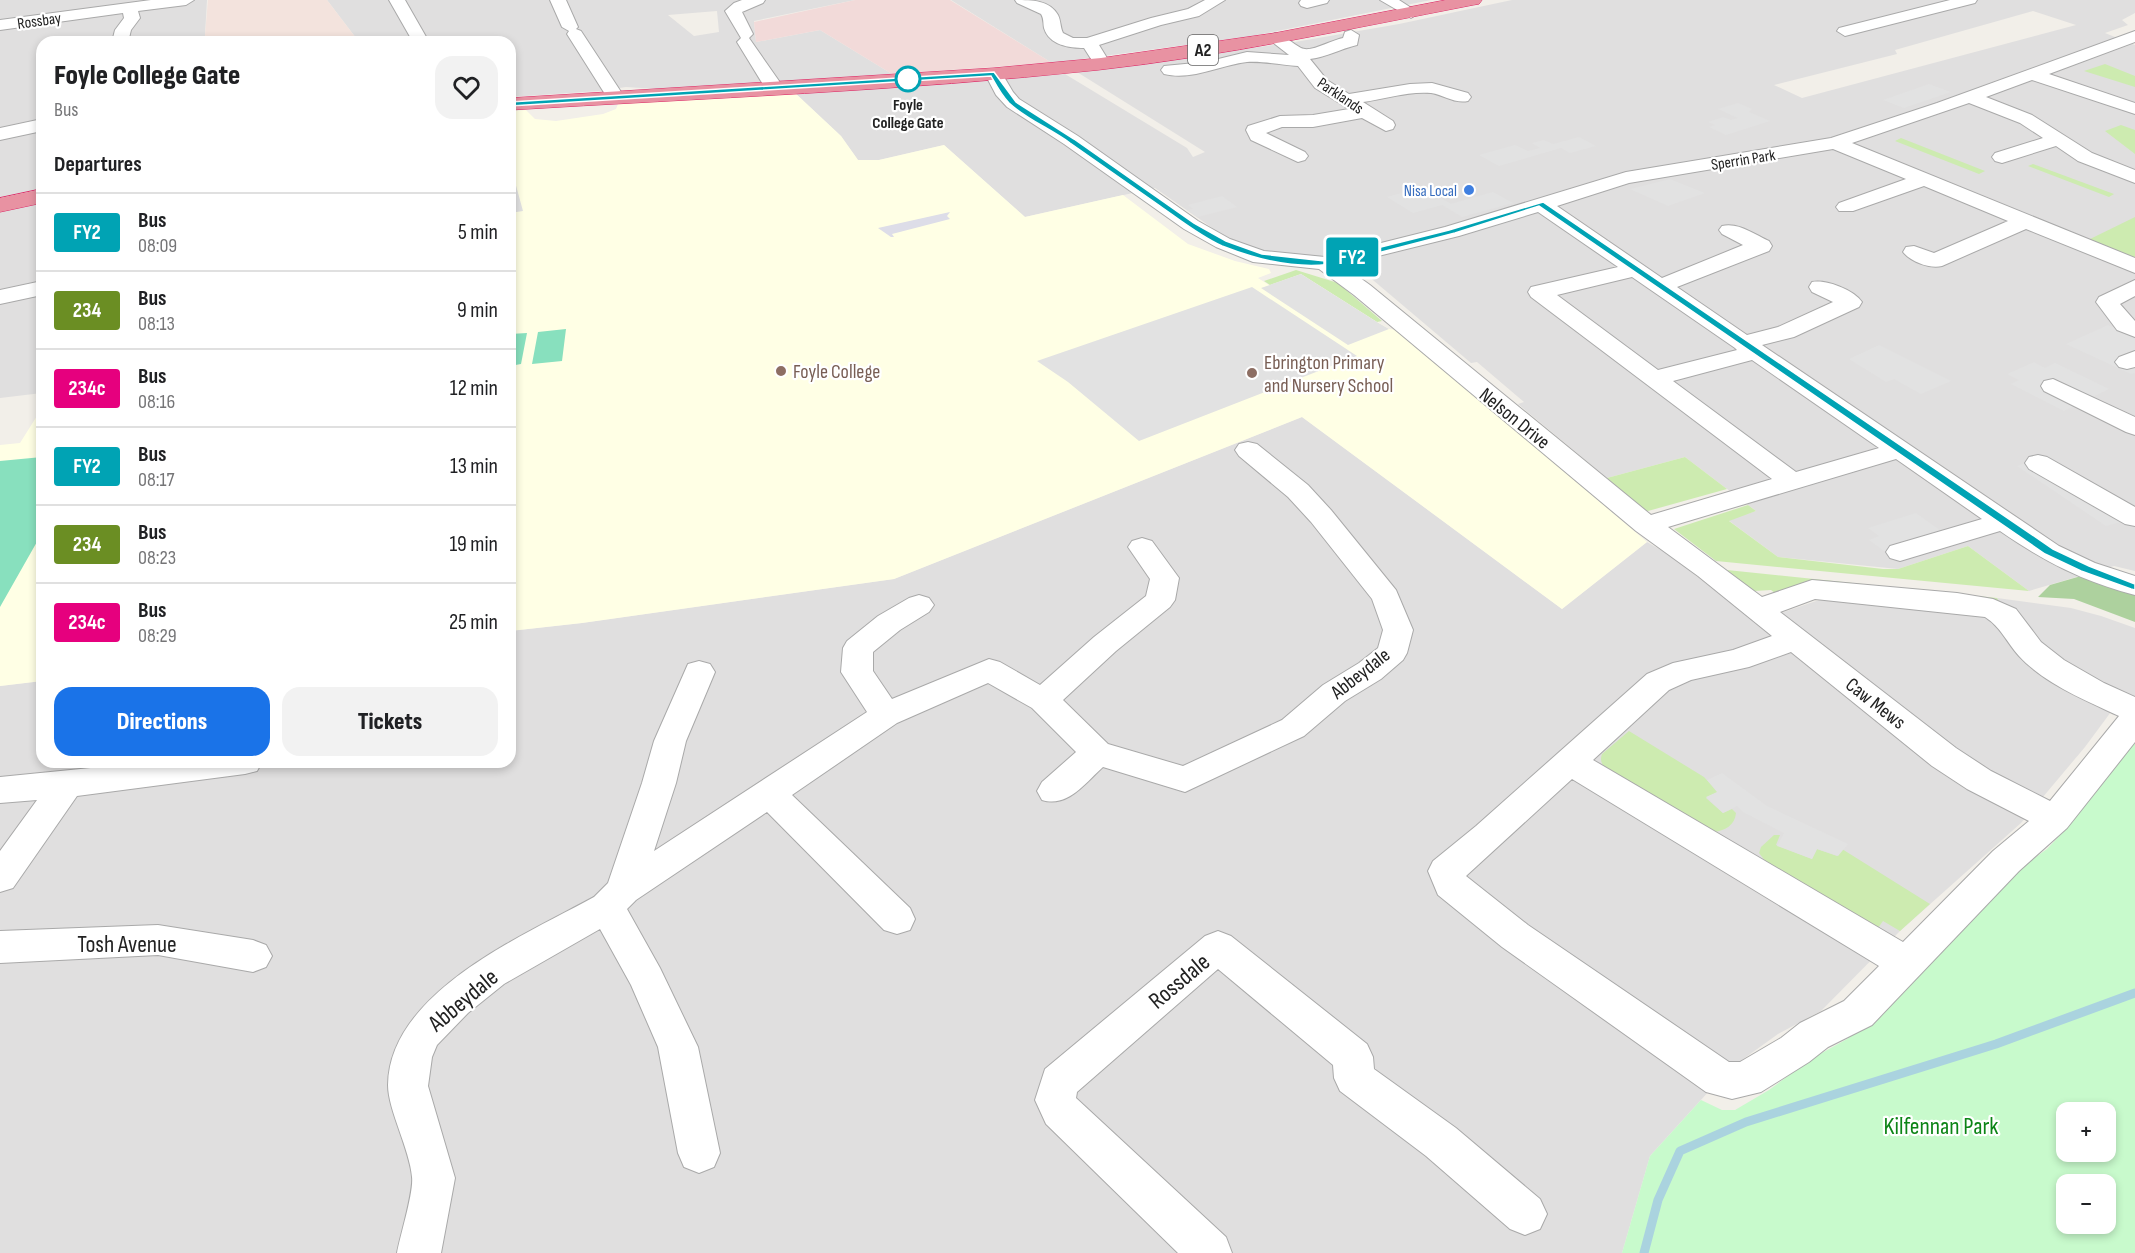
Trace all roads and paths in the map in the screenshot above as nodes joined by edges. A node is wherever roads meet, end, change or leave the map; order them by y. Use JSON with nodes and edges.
{"nodes":[{"id":1,"x":186,"y":0,"type":"edge"},
{"id":2,"x":397,"y":0,"type":"edge"},
{"id":3,"x":558,"y":0,"type":"edge"},
{"id":4,"x":757,"y":0,"type":"edge"},
{"id":5,"x":1023,"y":0,"type":"edge"},
{"id":6,"x":1217,"y":0,"type":"edge"},
{"id":7,"x":1388,"y":0,"type":"edge"},
{"id":8,"x":1473,"y":0,"type":"edge"},
{"id":9,"x":1969,"y":0,"type":"edge"},
{"id":10,"x":129,"y":8,"type":"junction"},
{"id":11,"x":1411,"y":13,"type":"junction"},
{"id":12,"x":0,"y":25,"type":"edge"},
{"id":13,"x":1845,"y":30,"type":"dead end"},
{"id":14,"x":1351,"y":35,"type":"dead end"},
{"id":15,"x":122,"y":36,"type":"edge"},
{"id":16,"x":418,"y":36,"type":"edge"},
{"id":17,"x":2135,"y":36,"type":"edge"},
{"id":18,"x":1275,"y":38,"type":"junction"},
{"id":19,"x":1089,"y":43,"type":"junction"},
{"id":20,"x":2099,"y":50,"type":"junction"},
{"id":21,"x":1299,"y":58,"type":"junction"},
{"id":22,"x":2126,"y":58,"type":"dead end"},
{"id":23,"x":1101,"y":64,"type":"junction"},
{"id":24,"x":1170,"y":70,"type":"dead end"},
{"id":25,"x":994,"y":74,"type":"junction"},
{"id":26,"x":2032,"y":74,"type":"junction"},
{"id":27,"x":773,"y":87,"type":"junction"},
{"id":28,"x":1462,"y":97,"type":"dead end"},
{"id":29,"x":1970,"y":97,"type":"junction"},
{"id":30,"x":616,"y":98,"type":"junction"},
{"id":31,"x":1346,"y":100,"type":"junction"},
{"id":32,"x":516,"y":104,"type":"edge"},
{"id":33,"x":2135,"y":110,"type":"edge"},
{"id":34,"x":1366,"y":112,"type":"junction"},
{"id":35,"x":1386,"y":125,"type":"dead end"},
{"id":36,"x":36,"y":126,"type":"edge"},
{"id":37,"x":0,"y":134,"type":"edge"},
{"id":38,"x":2056,"y":140,"type":"junction"},
{"id":39,"x":1835,"y":143,"type":"junction"},
{"id":40,"x":2128,"y":152,"type":"dead end"},
{"id":41,"x":1298,"y":156,"type":"dead end"},
{"id":42,"x":2002,"y":157,"type":"dead end"},
{"id":43,"x":2100,"y":163,"type":"junction"},
{"id":44,"x":2135,"y":177,"type":"edge"},
{"id":45,"x":1923,"y":180,"type":"junction"},
{"id":46,"x":36,"y":196,"type":"edge"},
{"id":47,"x":1540,"y":204,"type":"junction"},
{"id":48,"x":0,"y":205,"type":"edge"},
{"id":49,"x":1846,"y":207,"type":"dead end"},
{"id":50,"x":2027,"y":221,"type":"junction"},
{"id":51,"x":1729,"y":230,"type":"dead end"},
{"id":52,"x":1914,"y":252,"type":"dead end"},
{"id":53,"x":1334,"y":261,"type":"junction"},
{"id":54,"x":2135,"y":266,"type":"edge"},
{"id":55,"x":1638,"y":269,"type":"junction"},
{"id":56,"x":1660,"y":286,"type":"junction"},
{"id":57,"x":1820,"y":287,"type":"dead end"},
{"id":58,"x":2135,"y":287,"type":"edge"},
{"id":59,"x":36,"y":289,"type":"edge"},
{"id":60,"x":0,"y":297,"type":"edge"},
{"id":61,"x":2135,"y":330,"type":"edge"},
{"id":62,"x":1749,"y":348,"type":"junction"},
{"id":63,"x":1654,"y":378,"type":"junction"},
{"id":64,"x":2053,"y":386,"type":"dead end"},
{"id":65,"x":2135,"y":427,"type":"edge"},
{"id":66,"x":1248,"y":450,"type":"dead end"},
{"id":67,"x":1900,"y":450,"type":"junction"},
{"id":68,"x":2038,"y":464,"type":"dead end"},
{"id":69,"x":1792,"y":482,"type":"junction"},
{"id":70,"x":2135,"y":518,"type":"edge"},
{"id":71,"x":2004,"y":521,"type":"junction"},
{"id":72,"x":1646,"y":525,"type":"junction"},
{"id":73,"x":1142,"y":547,"type":"dead end"},
{"id":74,"x":1900,"y":552,"type":"dead end"},
{"id":75,"x":1708,"y":570,"type":"joint"},
{"id":76,"x":2135,"y":586,"type":"edge"},
{"id":77,"x":919,"y":605,"type":"dead end"},
{"id":78,"x":1757,"y":610,"type":"junction"},
{"id":79,"x":1795,"y":639,"type":"junction"},
{"id":80,"x":699,"y":672,"type":"dead end"},
{"id":81,"x":1042,"y":700,"type":"junction"},
{"id":82,"x":2135,"y":710,"type":"edge"},
{"id":83,"x":886,"y":715,"type":"junction"},
{"id":84,"x":2135,"y":719,"type":"edge"},
{"id":85,"x":1097,"y":753,"type":"junction"},
{"id":86,"x":1570,"y":762,"type":"junction"},
{"id":87,"x":196,"y":768,"type":"edge"},
{"id":88,"x":65,"y":787,"type":"junction"},
{"id":89,"x":0,"y":790,"type":"edge"},
{"id":90,"x":1054,"y":791,"type":"dead end"},
{"id":91,"x":769,"y":793,"type":"junction"},
{"id":92,"x":2055,"y":819,"type":"junction"},
{"id":93,"x":0,"y":878,"type":"edge"},
{"id":94,"x":615,"y":898,"type":"junction"},
{"id":95,"x":897,"y":919,"type":"dead end"},
{"id":96,"x":0,"y":947,"type":"edge"},
{"id":97,"x":253,"y":956,"type":"dead end"},
{"id":98,"x":1905,"y":963,"type":"junction"},
{"id":99,"x":699,"y":1153,"type":"dead end"},
{"id":100,"x":1525,"y":1214,"type":"dead end"},
{"id":101,"x":419,"y":1253,"type":"edge"},
{"id":102,"x":1210,"y":1253,"type":"edge"}],
"edges":[{"from":1,"to":10,"type":"street","name":"Rossbay"},
{"from":2,"to":16,"type":"street"},
{"from":3,"to":30,"type":"street"},
{"from":4,"to":27,"type":"street"},
{"from":5,"to":19,"type":"street"},
{"from":6,"to":19,"type":"street"},
{"from":7,"to":11,"type":"street"},
{"from":8,"to":11,"type":"highway","number":"A2"},
{"from":9,"to":13,"type":"street"},
{"from":10,"to":12,"type":"street","name":"Rossbay"},
{"from":10,"to":15,"type":"street"},
{"from":11,"to":18,"type":"highway","number":"A2"},
{"from":14,"to":21,"type":"street","name":"Parklands"},
{"from":17,"to":20,"type":"street","name":"Sperrin Park"},
{"from":18,"to":21,"type":"street","name":"Parklands"},
{"from":18,"to":23,"type":"highway","number":"A2"},
{"from":19,"to":23,"type":"street"},
{"from":20,"to":22,"type":"street"},
{"from":20,"to":26,"type":"street","name":"Sperrin Park"},
{"from":21,"to":24,"type":"street","name":"Parklands"},
{"from":21,"to":31,"type":"street","name":"Parklands"},
{"from":23,"to":25,"type":"highway","number":"A2"},
{"from":25,"to":27,"type":"highway","number":"A2"},
{"from":25,"to":53,"type":"street"},
{"from":26,"to":29,"type":"street","name":"Sperrin Park"},
{"from":26,"to":33,"type":"street"},
{"from":27,"to":30,"type":"highway","number":"A2"},
{"from":28,"to":31,"type":"street"},
{"from":29,"to":38,"type":"street"},
{"from":29,"to":39,"type":"street","name":"Sperrin Park"},
{"from":30,"to":32,"type":"highway","number":"A2"},
{"from":31,"to":34,"type":"street","name":"Parklands"},
{"from":34,"to":35,"type":"street","name":"Parklands"},
{"from":34,"to":41,"type":"street"},
{"from":36,"to":37,"type":"street"},
{"from":38,"to":42,"type":"street"},
{"from":38,"to":43,"type":"street"},
{"from":39,"to":45,"type":"street"},
{"from":39,"to":47,"type":"street","name":"Sperrin Park"},
{"from":40,"to":43,"type":"street"},
{"from":43,"to":44,"type":"street"},
{"from":45,"to":49,"type":"street"},
{"from":45,"to":50,"type":"street"},
{"from":46,"to":48,"type":"highway"},
{"from":47,"to":53,"type":"street","name":"Sperrin Park"},
{"from":47,"to":55,"type":"street"},
{"from":50,"to":52,"type":"street"},
{"from":50,"to":54,"type":"street"},
{"from":51,"to":56,"type":"street"},
{"from":53,"to":72,"type":"street","name":"Nelson Drive"},
{"from":55,"to":56,"type":"street"},
{"from":55,"to":63,"type":"street"},
{"from":56,"to":62,"type":"street"},
{"from":57,"to":62,"type":"street"},
{"from":58,"to":61,"type":"street"},
{"from":59,"to":60,"type":"street"},
{"from":62,"to":63,"type":"street"},
{"from":62,"to":67,"type":"street"},
{"from":63,"to":69,"type":"street"},
{"from":64,"to":65,"type":"street"},
{"from":66,"to":85,"type":"street","name":"Abbeydale"},
{"from":67,"to":69,"type":"street"},
{"from":67,"to":71,"type":"street"},
{"from":68,"to":70,"type":"street"},
{"from":69,"to":72,"type":"street"},
{"from":71,"to":74,"type":"street"},
{"from":71,"to":76,"type":"street"},
{"from":72,"to":75,"type":"street","name":"Nelson Drive"},
{"from":73,"to":81,"type":"street"},
{"from":75,"to":78,"type":"street","name":"Caw Mews"},
{"from":77,"to":83,"type":"street"},
{"from":78,"to":79,"type":"street","name":"Caw Mews"},
{"from":78,"to":82,"type":"street"},
{"from":79,"to":86,"type":"street"},
{"from":79,"to":92,"type":"street","name":"Caw Mews"},
{"from":80,"to":94,"type":"street"},
{"from":81,"to":83,"type":"street","name":"Abbeydale"},
{"from":81,"to":85,"type":"street","name":"Abbeydale"},
{"from":83,"to":91,"type":"street","name":"Abbeydale"},
{"from":84,"to":92,"type":"street"},
{"from":85,"to":90,"type":"street"},
{"from":86,"to":98,"type":"street"},
{"from":86,"to":98,"type":"street"},
{"from":87,"to":88,"type":"street"},
{"from":88,"to":89,"type":"street"},
{"from":88,"to":93,"type":"street"},
{"from":91,"to":94,"type":"street","name":"Abbeydale"},
{"from":91,"to":95,"type":"street"},
{"from":92,"to":98,"type":"street"},
{"from":94,"to":99,"type":"street"},
{"from":94,"to":101,"type":"street","name":"Abbeydale"},
{"from":96,"to":97,"type":"street","name":"Tosh Avenue"},
{"from":100,"to":102,"type":"street","name":"Rossdale"}]}
